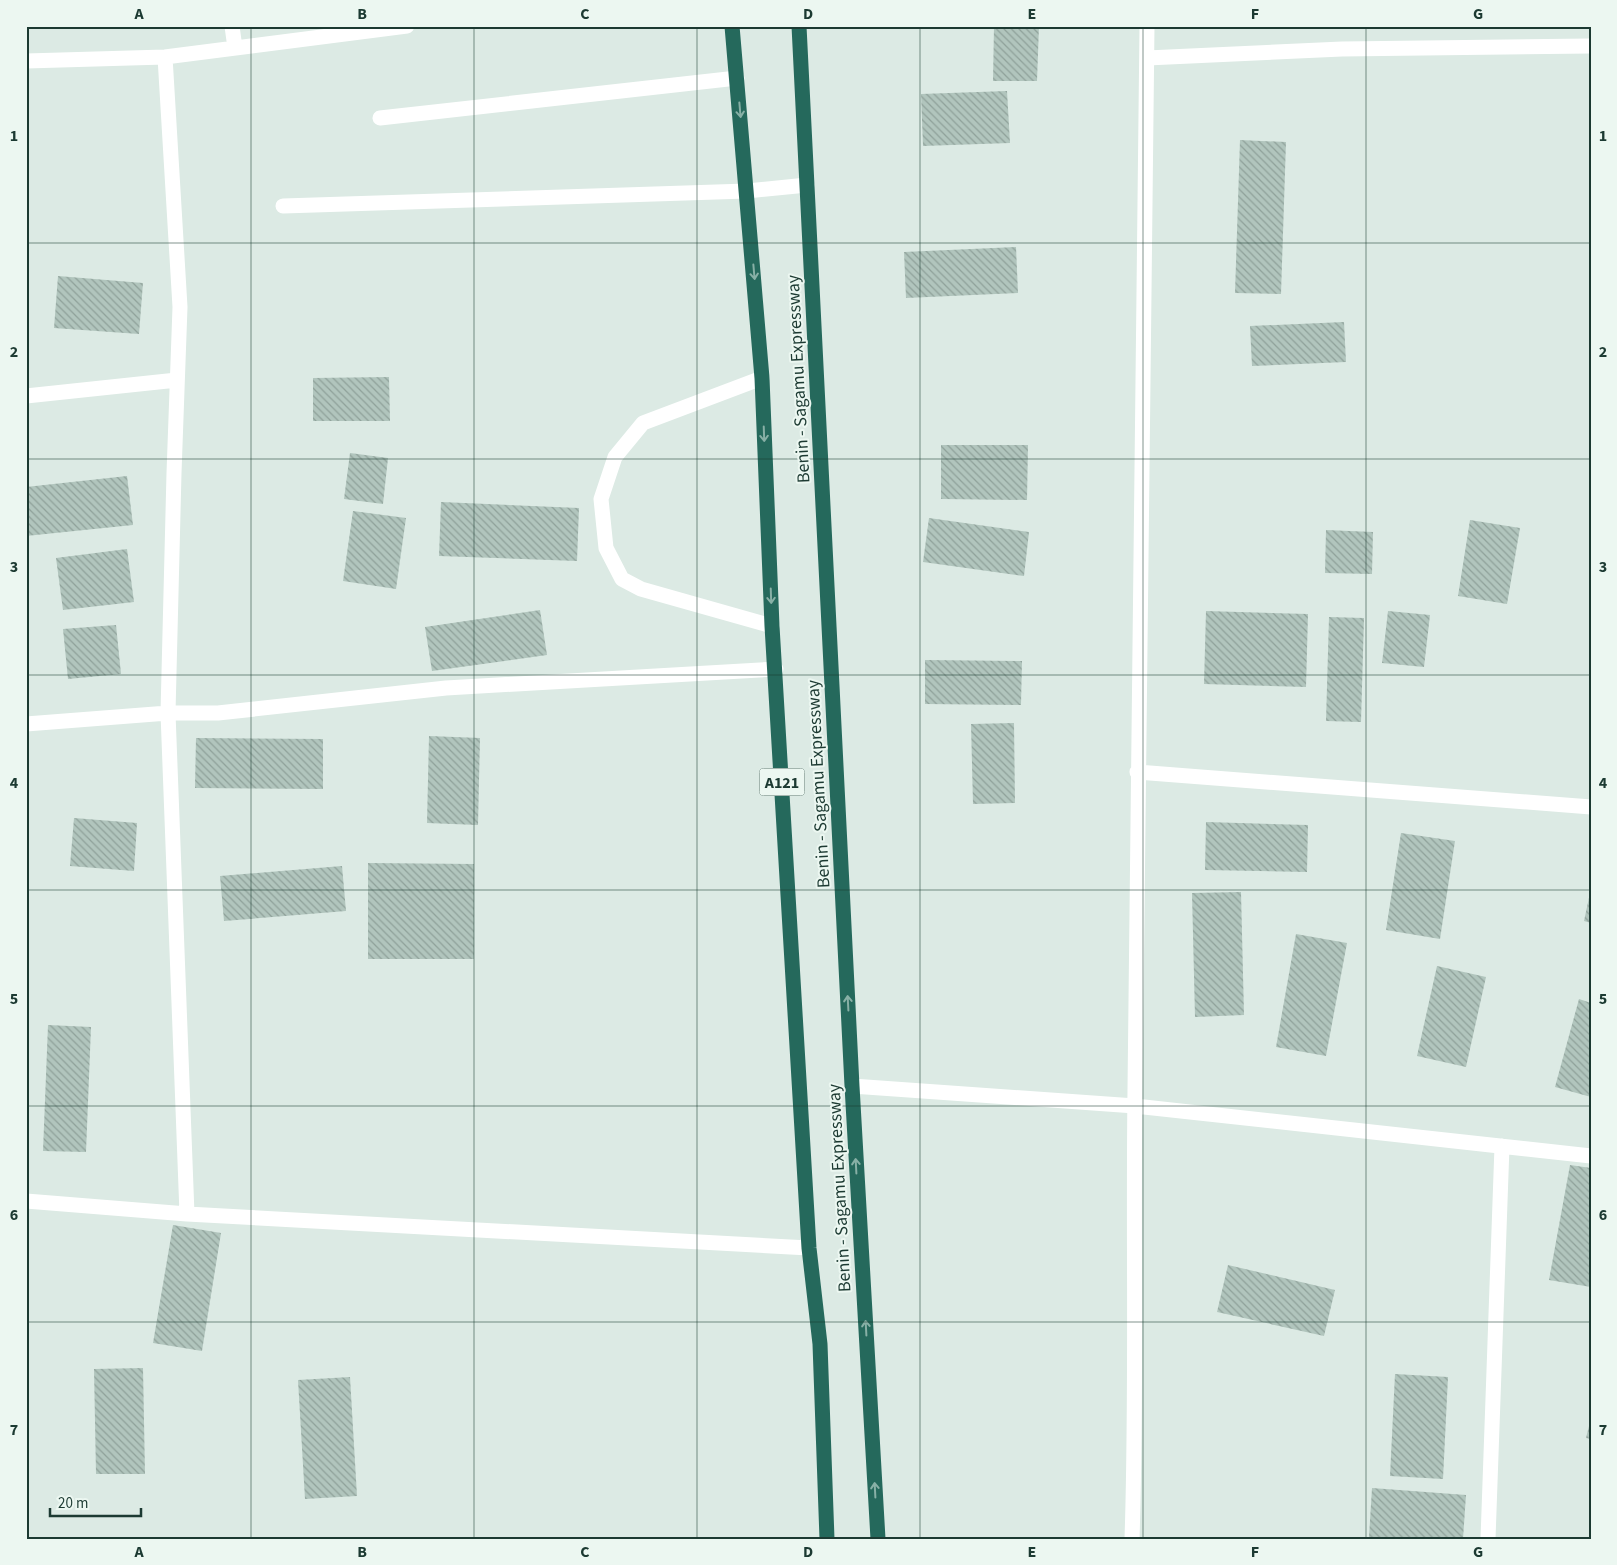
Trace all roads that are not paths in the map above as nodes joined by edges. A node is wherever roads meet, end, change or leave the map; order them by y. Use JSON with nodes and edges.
{"nodes":[{"id":1,"x":232,"y":26,"type":"edge"},
{"id":2,"x":407,"y":26,"type":"edge"},
{"id":3,"x":732,"y":26,"type":"edge"},
{"id":4,"x":799,"y":26,"type":"edge"},
{"id":5,"x":1147,"y":26,"type":"edge"},
{"id":6,"x":1591,"y":46,"type":"edge"},
{"id":7,"x":235,"y":48,"type":"junction"},
{"id":8,"x":165,"y":57,"type":"junction"},
{"id":9,"x":1147,"y":58,"type":"junction"},
{"id":10,"x":26,"y":61,"type":"edge"},
{"id":11,"x":737,"y":78,"type":"junction"},
{"id":12,"x":380,"y":118,"type":"dead end"},
{"id":13,"x":807,"y":185,"type":"junction"},
{"id":14,"x":747,"y":191,"type":"junction"},
{"id":15,"x":283,"y":206,"type":"dead end"},
{"id":16,"x":762,"y":378,"type":"junction"},
{"id":17,"x":177,"y":380,"type":"junction"},
{"id":18,"x":26,"y":396,"type":"edge"},
{"id":19,"x":772,"y":626,"type":"junction"},
{"id":20,"x":776,"y":669,"type":"junction"},
{"id":21,"x":168,"y":713,"type":"junction"},
{"id":22,"x":26,"y":724,"type":"edge"},
{"id":23,"x":1137,"y":772,"type":"junction"},
{"id":24,"x":1591,"y":807,"type":"edge"},
{"id":25,"x":852,"y":1086,"type":"junction"},
{"id":26,"x":1135,"y":1106,"type":"junction"},
{"id":27,"x":1502,"y":1146,"type":"junction"},
{"id":28,"x":1591,"y":1156,"type":"edge"},
{"id":29,"x":26,"y":1201,"type":"edge"},
{"id":30,"x":187,"y":1214,"type":"junction"},
{"id":31,"x":809,"y":1248,"type":"junction"},
{"id":32,"x":827,"y":1539,"type":"edge"},
{"id":33,"x":878,"y":1539,"type":"edge"},
{"id":34,"x":1132,"y":1539,"type":"edge"},
{"id":35,"x":1488,"y":1539,"type":"edge"}],
"edges":[{"from":1,"to":7,"type":"street"},
{"from":2,"to":7,"type":"street"},
{"from":3,"to":11,"type":"highway","number":"A121"},
{"from":4,"to":13,"type":"highway","name":"Benin - Sagamu Expressway"},
{"from":5,"to":9,"type":"street"},
{"from":6,"to":9,"type":"street"},
{"from":7,"to":8,"type":"street"},
{"from":8,"to":10,"type":"street"},
{"from":8,"to":17,"type":"street"},
{"from":9,"to":23,"type":"street"},
{"from":11,"to":12,"type":"street"},
{"from":11,"to":14,"type":"highway","number":"A121","one_way":true},
{"from":13,"to":14,"type":"street"},
{"from":25,"to":13,"type":"highway","name":"Benin - Sagamu Expressway","one_way":true},
{"from":14,"to":15,"type":"street"},
{"from":14,"to":16,"type":"highway","number":"A121","one_way":true},
{"from":16,"to":19,"type":"highway","number":"A121","one_way":true},
{"from":16,"to":19,"type":"street"},
{"from":17,"to":18,"type":"street"},
{"from":17,"to":21,"type":"street"},
{"from":19,"to":20,"type":"highway","number":"A121"},
{"from":20,"to":21,"type":"street"},
{"from":20,"to":31,"type":"highway","number":"A121"},
{"from":21,"to":22,"type":"street"},
{"from":21,"to":30,"type":"street"},
{"from":23,"to":24,"type":"street"},
{"from":23,"to":26,"type":"street"},
{"from":25,"to":26,"type":"street"},
{"from":33,"to":25,"type":"highway","name":"Benin - Sagamu Expressway","one_way":true},
{"from":26,"to":27,"type":"street"},
{"from":26,"to":34,"type":"street"},
{"from":27,"to":28,"type":"street"},
{"from":27,"to":35,"type":"street"},
{"from":29,"to":30,"type":"street"},
{"from":30,"to":31,"type":"street"},
{"from":31,"to":32,"type":"highway","number":"A121"}]}
